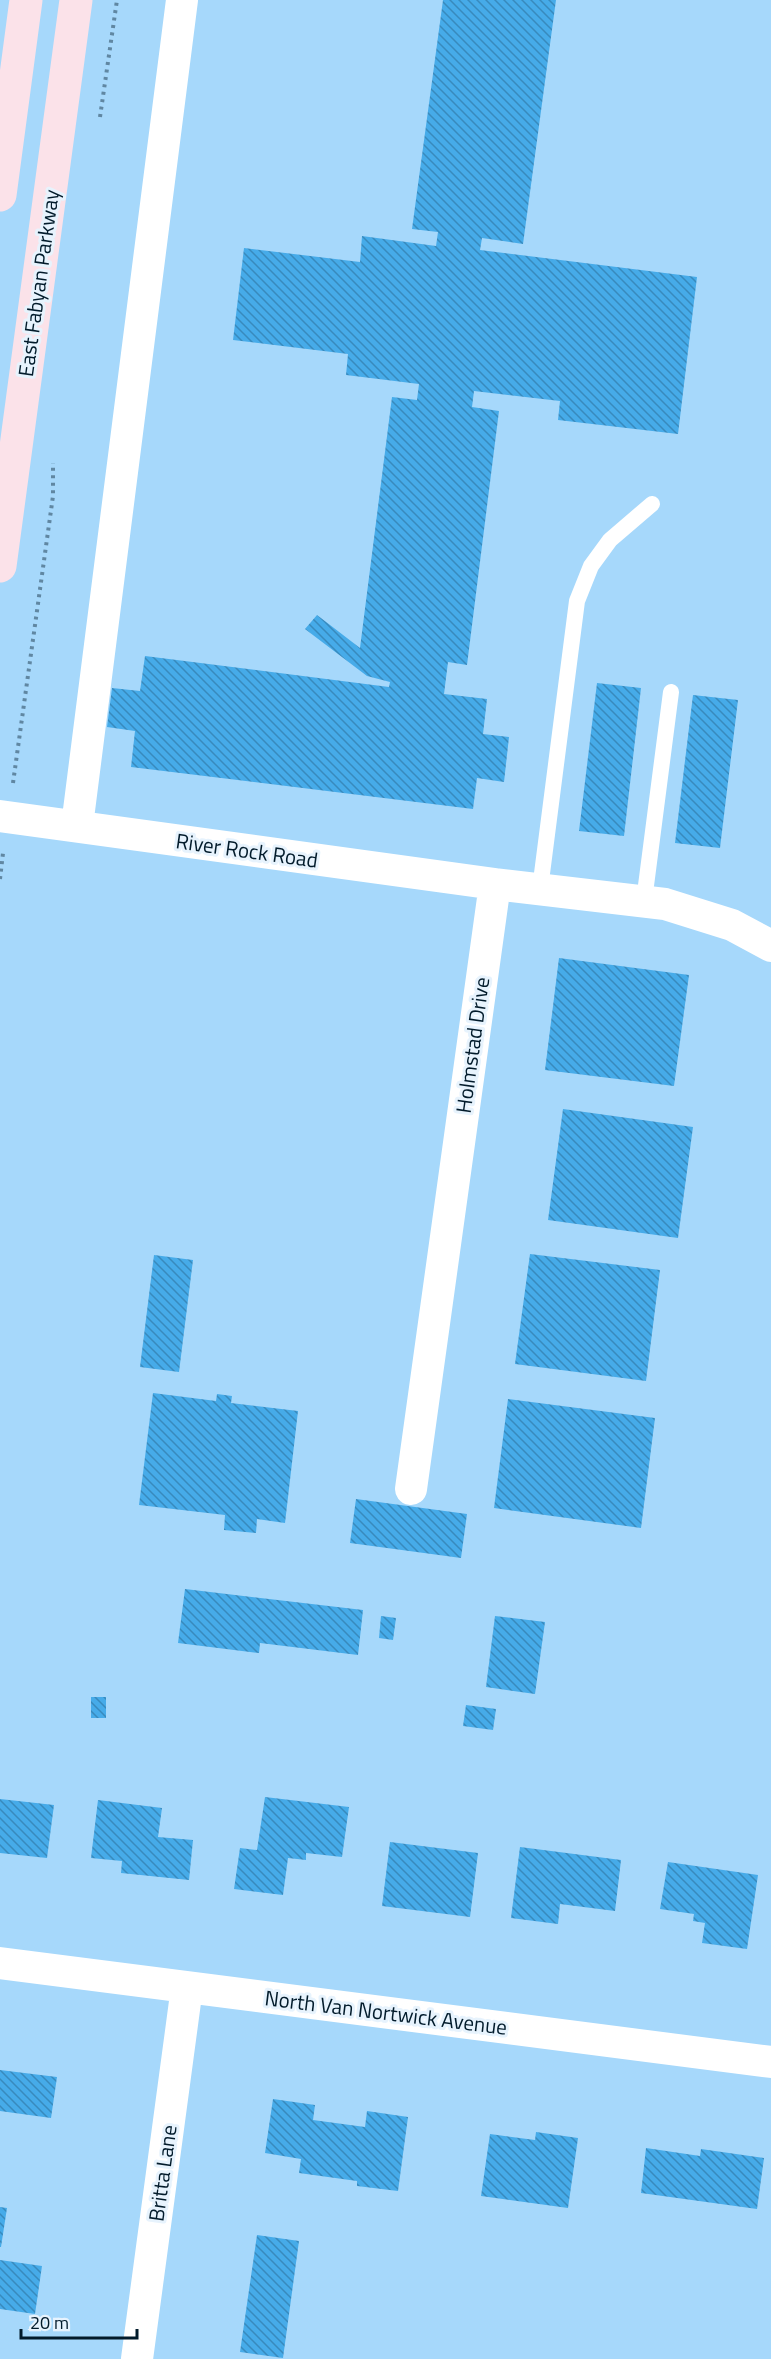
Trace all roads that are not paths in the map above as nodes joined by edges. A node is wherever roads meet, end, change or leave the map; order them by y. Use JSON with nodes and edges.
{"nodes":[{"id":1,"x":26,"y":0,"type":"edge"},
{"id":2,"x":76,"y":0,"type":"edge"},
{"id":3,"x":182,"y":0,"type":"edge"},
{"id":4,"x":0,"y":195,"type":"edge"},
{"id":5,"x":652,"y":504,"type":"dead end"},
{"id":6,"x":0,"y":566,"type":"edge"},
{"id":7,"x":670,"y":692,"type":"dead end"},
{"id":8,"x":0,"y":816,"type":"edge"},
{"id":9,"x":77,"y":826,"type":"junction"},
{"id":10,"x":495,"y":884,"type":"junction"},
{"id":11,"x":540,"y":889,"type":"junction"},
{"id":12,"x":644,"y":901,"type":"junction"},
{"id":13,"x":771,"y":946,"type":"edge"},
{"id":14,"x":411,"y":1489,"type":"dead end"},
{"id":15,"x":0,"y":1963,"type":"edge"},
{"id":16,"x":187,"y":1987,"type":"junction"},
{"id":17,"x":771,"y":2062,"type":"edge"},
{"id":18,"x":137,"y":2359,"type":"edge"}],
"edges":[{"from":1,"to":4,"type":"main road"},
{"from":2,"to":6,"type":"main road","name":"East Fabyan Parkway"},
{"from":3,"to":9,"type":"street"},
{"from":5,"to":11,"type":"lane"},
{"from":7,"to":12,"type":"lane"},
{"from":8,"to":9,"type":"street","name":"River Rock Road"},
{"from":9,"to":10,"type":"street","name":"River Rock Road"},
{"from":10,"to":11,"type":"street"},
{"from":10,"to":14,"type":"street","name":"Holmstad Drive"},
{"from":11,"to":12,"type":"street"},
{"from":12,"to":13,"type":"street"},
{"from":15,"to":16,"type":"street","name":"North Van Nortwick Avenue"},
{"from":16,"to":17,"type":"street","name":"North Van Nortwick Avenue"},
{"from":16,"to":18,"type":"street","name":"Britta Lane"}]}
